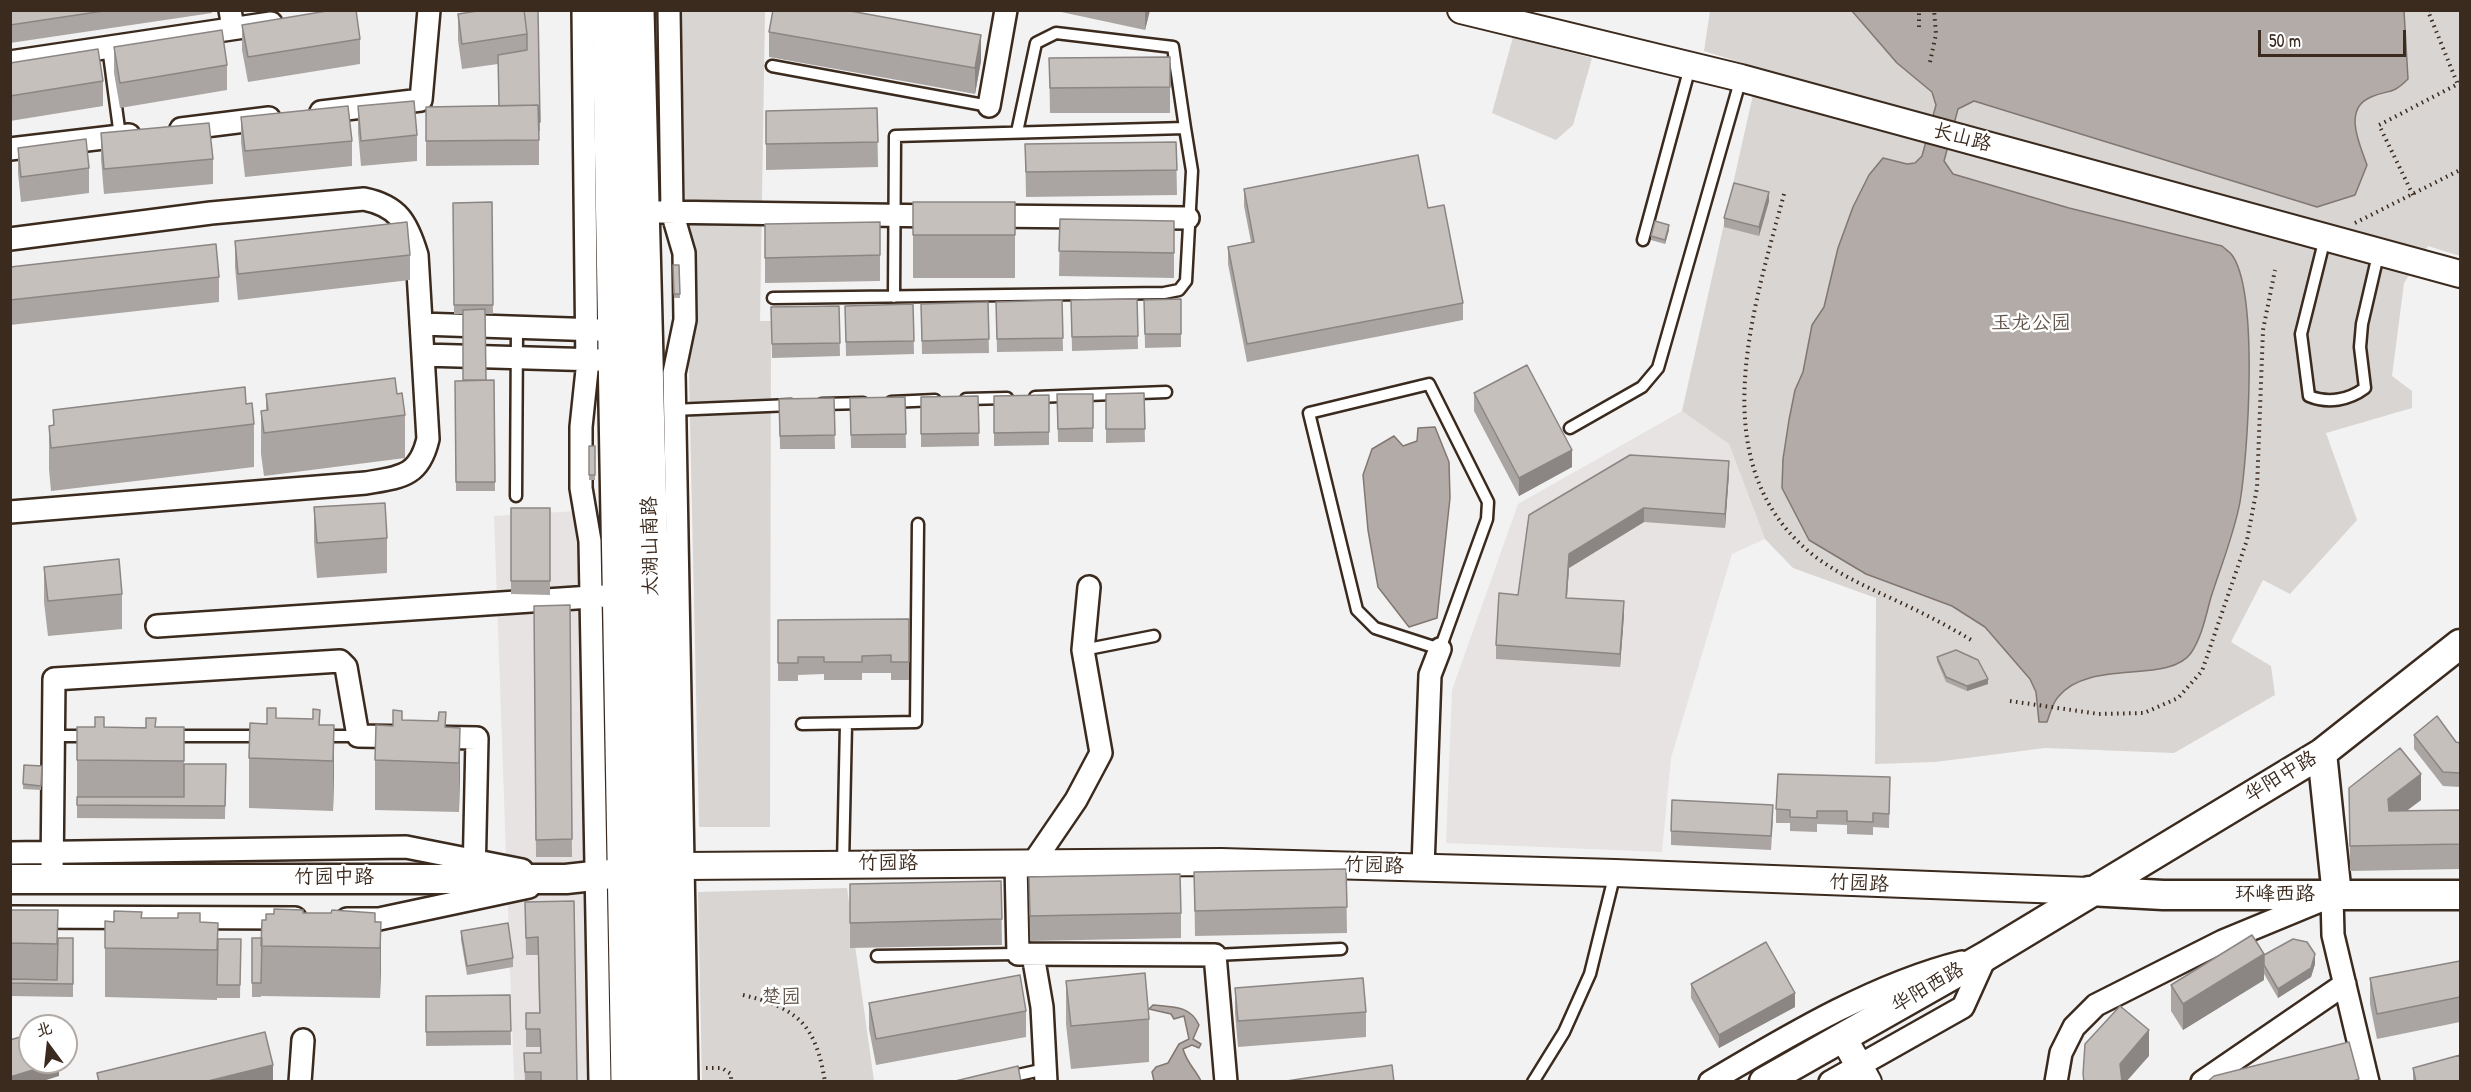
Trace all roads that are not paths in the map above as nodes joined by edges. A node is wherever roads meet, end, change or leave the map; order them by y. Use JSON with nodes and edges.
{"nodes":[{"id":1,"x":429,"y":10,"type":"edge"},
{"id":2,"x":583,"y":10,"type":"edge"},
{"id":3,"x":609,"y":10,"type":"edge"},
{"id":4,"x":637,"y":10,"type":"edge"},
{"id":5,"x":669,"y":10,"type":"edge"},
{"id":6,"x":1006,"y":10,"type":"edge"},
{"id":7,"x":1461,"y":10,"type":"edge"},
{"id":8,"x":1517,"y":17,"type":"edge"},
{"id":9,"x":232,"y":19,"type":"edge"},
{"id":10,"x":287,"y":20,"type":"edge"},
{"id":11,"x":108,"y":47,"type":"junction"},
{"id":12,"x":10,"y":62,"type":"edge"},
{"id":13,"x":1690,"y":65,"type":"junction"},
{"id":14,"x":772,"y":66,"type":"dead end"},
{"id":15,"x":1741,"y":78,"type":"junction"},
{"id":16,"x":989,"y":106,"type":"joint"},
{"id":17,"x":1185,"y":128,"type":"junction"},
{"id":18,"x":1017,"y":132,"type":"junction"},
{"id":19,"x":120,"y":136,"type":"junction"},
{"id":20,"x":10,"y":149,"type":"edge"},
{"id":21,"x":656,"y":212,"type":"junction"},
{"id":22,"x":895,"y":215,"type":"junction"},
{"id":23,"x":1188,"y":218,"type":"junction"},
{"id":24,"x":2325,"y":238,"type":"junction"},
{"id":25,"x":10,"y":239,"type":"edge"},
{"id":26,"x":1642,"y":240,"type":"dead end"},
{"id":27,"x":2378,"y":255,"type":"dead end"},
{"id":28,"x":2460,"y":274,"type":"edge"},
{"id":29,"x":894,"y":297,"type":"junction"},
{"id":30,"x":773,"y":298,"type":"dead end"},
{"id":31,"x":421,"y":324,"type":"junction"},
{"id":32,"x":517,"y":328,"type":"junction"},
{"id":33,"x":601,"y":345,"type":"junction"},
{"id":34,"x":423,"y":355,"type":"junction"},
{"id":35,"x":517,"y":358,"type":"junction"},
{"id":36,"x":1166,"y":392,"type":"dead end"},
{"id":37,"x":661,"y":410,"type":"junction"},
{"id":38,"x":1570,"y":428,"type":"dead end"},
{"id":39,"x":516,"y":496,"type":"dead end"},
{"id":40,"x":10,"y":512,"type":"edge"},
{"id":41,"x":918,"y":524,"type":"dead end"},
{"id":42,"x":1089,"y":587,"type":"dead end"},
{"id":43,"x":652,"y":592,"type":"junction"},
{"id":44,"x":606,"y":596,"type":"junction"},
{"id":45,"x":157,"y":626,"type":"dead end"},
{"id":46,"x":1154,"y":636,"type":"dead end"},
{"id":47,"x":2460,"y":644,"type":"edge"},
{"id":48,"x":1440,"y":649,"type":"junction"},
{"id":49,"x":1083,"y":650,"type":"junction"},
{"id":50,"x":802,"y":724,"type":"dead end"},
{"id":51,"x":846,"y":724,"type":"junction"},
{"id":52,"x":53,"y":736,"type":"junction"},
{"id":53,"x":100,"y":736,"type":"edge"},
{"id":54,"x":159,"y":736,"type":"edge"},
{"id":55,"x":276,"y":736,"type":"edge"},
{"id":56,"x":311,"y":736,"type":"edge"},
{"id":57,"x":358,"y":736,"type":"junction"},
{"id":58,"x":2322,"y":753,"type":"junction"},
{"id":59,"x":10,"y":853,"type":"edge"},
{"id":60,"x":1024,"y":863,"type":"junction"},
{"id":61,"x":52,"y":864,"type":"junction"},
{"id":62,"x":843,"y":864,"type":"junction"},
{"id":63,"x":670,"y":867,"type":"junction"},
{"id":64,"x":1423,"y":867,"type":"junction"},
{"id":65,"x":1615,"y":873,"type":"junction"},
{"id":66,"x":611,"y":874,"type":"junction"},
{"id":67,"x":10,"y":879,"type":"edge"},
{"id":68,"x":474,"y":879,"type":"junction"},
{"id":69,"x":566,"y":879,"type":"junction"},
{"id":70,"x":2089,"y":891,"type":"junction"},
{"id":71,"x":2460,"y":895,"type":"edge"},
{"id":72,"x":2335,"y":896,"type":"junction"},
{"id":73,"x":10,"y":917,"type":"edge"},
{"id":74,"x":1341,"y":950,"type":"dead end"},
{"id":75,"x":1025,"y":955,"type":"junction"},
{"id":76,"x":1215,"y":955,"type":"junction"},
{"id":77,"x":877,"y":956,"type":"dead end"},
{"id":78,"x":1986,"y":956,"type":"junction"},
{"id":79,"x":2345,"y":984,"type":"junction"},
{"id":80,"x":1843,"y":1037,"type":"junction"},
{"id":81,"x":303,"y":1040,"type":"dead end"},
{"id":82,"x":1863,"y":1073,"type":"edge"},
{"id":83,"x":695,"y":1075,"type":"edge"},
{"id":84,"x":1046,"y":1075,"type":"edge"},
{"id":85,"x":300,"y":1082,"type":"edge"},
{"id":86,"x":600,"y":1082,"type":"edge"},
{"id":87,"x":628,"y":1082,"type":"edge"},
{"id":88,"x":661,"y":1082,"type":"edge"},
{"id":89,"x":987,"y":1082,"type":"edge"},
{"id":90,"x":1226,"y":1082,"type":"edge"},
{"id":91,"x":1533,"y":1082,"type":"edge"},
{"id":92,"x":1710,"y":1082,"type":"edge"},
{"id":93,"x":1764,"y":1082,"type":"edge"},
{"id":94,"x":1830,"y":1082,"type":"edge"},
{"id":95,"x":2056,"y":1082,"type":"edge"},
{"id":96,"x":2202,"y":1082,"type":"edge"},
{"id":97,"x":2368,"y":1082,"type":"edge"}],
"edges":[{"from":1,"to":19,"type":"street"},
{"from":2,"to":33,"type":"street"},
{"from":3,"to":33,"type":"main road","name":"太湖山南路"},
{"from":4,"to":21,"type":"main road","name":"太湖山南路"},
{"from":5,"to":21,"type":"street"},
{"from":6,"to":16,"type":"street"},
{"from":7,"to":8,"type":"street","name":"长山路"},
{"from":8,"to":13,"type":"street","name":"长山路"},
{"from":9,"to":10,"type":"street"},
{"from":9,"to":11,"type":"street"},
{"from":11,"to":12,"type":"street"},
{"from":11,"to":19,"type":"lane"},
{"from":13,"to":15,"type":"street","name":"长山路"},
{"from":13,"to":26,"type":"lane"},
{"from":14,"to":16,"type":"lane"},
{"from":15,"to":24,"type":"street","name":"长山路"},
{"from":15,"to":38,"type":"lane"},
{"from":17,"to":18,"type":"lane"},
{"from":17,"to":18,"type":"lane"},
{"from":17,"to":23,"type":"lane"},
{"from":18,"to":22,"type":"lane"},
{"from":19,"to":20,"type":"street"},
{"from":21,"to":22,"type":"street"},
{"from":21,"to":37,"type":"main road","name":"太湖山南路"},
{"from":22,"to":23,"type":"street"},
{"from":22,"to":29,"type":"lane"},
{"from":23,"to":29,"type":"lane"},
{"from":24,"to":27,"type":"lane"},
{"from":24,"to":28,"type":"street","name":"长山路"},
{"from":25,"to":31,"type":"street"},
{"from":29,"to":30,"type":"lane"},
{"from":31,"to":32,"type":"street"},
{"from":31,"to":34,"type":"street"},
{"from":32,"to":33,"type":"street"},
{"from":32,"to":35,"type":"lane"},
{"from":33,"to":35,"type":"street"},
{"from":33,"to":44,"type":"main road","name":"太湖山南路"},
{"from":34,"to":35,"type":"street"},
{"from":34,"to":40,"type":"street"},
{"from":35,"to":39,"type":"lane"},
{"from":36,"to":37,"type":"lane"},
{"from":37,"to":43,"type":"main road","name":"太湖山南路"},
{"from":37,"to":63,"type":"street"},
{"from":41,"to":51,"type":"lane"},
{"from":42,"to":49,"type":"street"},
{"from":43,"to":44,"type":"street"},
{"from":43,"to":63,"type":"main road","name":"太湖山南路"},
{"from":44,"to":45,"type":"street"},
{"from":44,"to":66,"type":"main road","name":"太湖山南路"},
{"from":46,"to":49,"type":"lane"},
{"from":47,"to":58,"type":"main road","name":"华阳中路"},
{"from":48,"to":48,"type":"lane"},
{"from":48,"to":64,"type":"street"},
{"from":49,"to":60,"type":"street"},
{"from":50,"to":51,"type":"lane"},
{"from":51,"to":62,"type":"lane"},
{"from":52,"to":53,"type":"lane"},
{"from":52,"to":57,"type":"street"},
{"from":52,"to":61,"type":"street"},
{"from":54,"to":55,"type":"lane"},
{"from":56,"to":57,"type":"lane"},
{"from":57,"to":68,"type":"street"},
{"from":58,"to":70,"type":"main road","name":"华阳中路"},
{"from":58,"to":72,"type":"main road"},
{"from":59,"to":61,"type":"street"},
{"from":60,"to":62,"type":"street","name":"竹园路"},
{"from":60,"to":64,"type":"street","name":"竹园路"},
{"from":60,"to":75,"type":"street"},
{"from":61,"to":67,"type":"main road","name":"竹园中路"},
{"from":61,"to":68,"type":"main road","name":"竹园中路"},
{"from":61,"to":69,"type":"street"},
{"from":62,"to":63,"type":"street","name":"竹园路"},
{"from":63,"to":66,"type":"main road","name":"竹园中路"},
{"from":63,"to":83,"type":"street"},
{"from":63,"to":88,"type":"main road","name":"太湖山南路"},
{"from":64,"to":65,"type":"street","name":"竹园路"},
{"from":65,"to":70,"type":"street","name":"竹园路"},
{"from":65,"to":91,"type":"lane"},
{"from":66,"to":69,"type":"main road","name":"竹园中路"},
{"from":66,"to":86,"type":"street"},
{"from":66,"to":87,"type":"main road","name":"太湖山南路"},
{"from":68,"to":69,"type":"main road","name":"竹园中路"},
{"from":69,"to":73,"type":"street"},
{"from":70,"to":72,"type":"main road","name":"环峰西路"},
{"from":70,"to":78,"type":"main road","name":"华阳西路"},
{"from":71,"to":72,"type":"main road","name":"环峰西路"},
{"from":72,"to":79,"type":"street"},
{"from":72,"to":95,"type":"street"},
{"from":74,"to":76,"type":"lane"},
{"from":75,"to":76,"type":"street"},
{"from":75,"to":77,"type":"lane"},
{"from":75,"to":84,"type":"street"},
{"from":76,"to":90,"type":"street"},
{"from":78,"to":80,"type":"main road","name":"华阳西路"},
{"from":78,"to":82,"type":"street"},
{"from":78,"to":92,"type":"street"},
{"from":79,"to":96,"type":"street"},
{"from":79,"to":97,"type":"street"},
{"from":80,"to":82,"type":"street"},
{"from":80,"to":93,"type":"main road","name":"华阳西路"},
{"from":81,"to":85,"type":"street"},
{"from":82,"to":94,"type":"street"},
{"from":84,"to":89,"type":"lane"}]}
